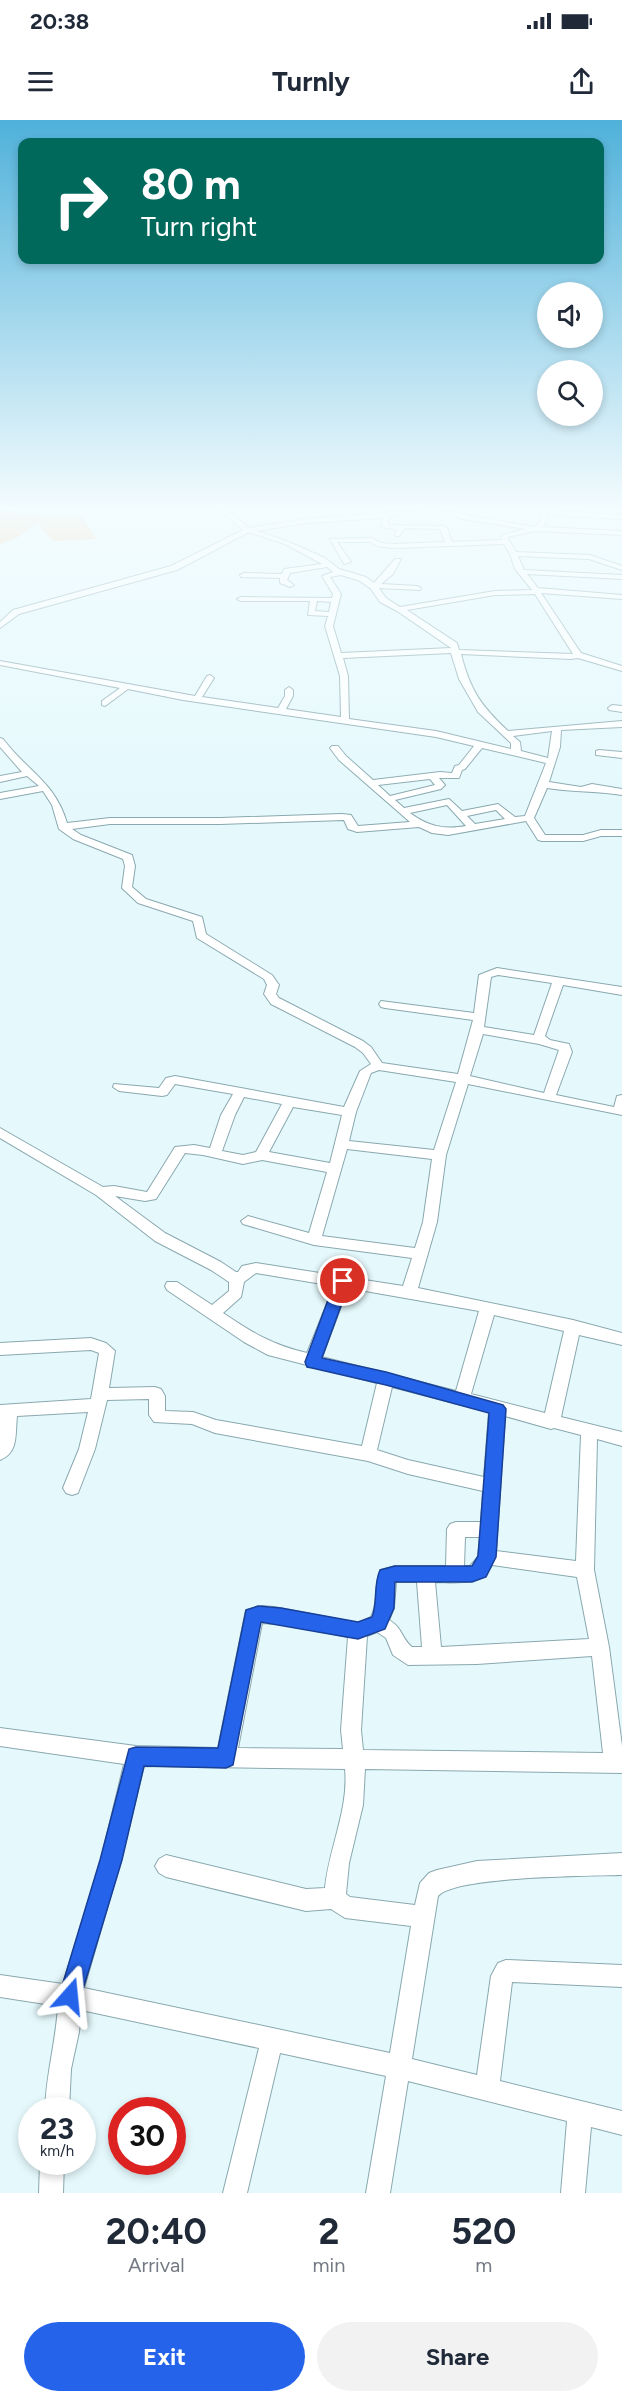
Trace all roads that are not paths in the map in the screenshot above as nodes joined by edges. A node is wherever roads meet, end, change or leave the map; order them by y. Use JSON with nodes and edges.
{"nodes":[{"id":1,"x":35,"y":607,"type":"edge"},
{"id":2,"x":313,"y":607,"type":"edge"},
{"id":3,"x":335,"y":607,"type":"edge"},
{"id":4,"x":393,"y":607,"type":"edge"},
{"id":5,"x":413,"y":607,"type":"edge"},
{"id":6,"x":546,"y":607,"type":"edge"},
{"id":7,"x":400,"y":609,"type":"junction"},
{"id":8,"x":332,"y":614,"type":"junction"},
{"id":9,"x":0,"y":626,"type":"edge"},
{"id":10,"x":455,"y":651,"type":"junction"},
{"id":11,"x":578,"y":655,"type":"junction"},
{"id":12,"x":338,"y":656,"type":"junction"},
{"id":13,"x":0,"y":663,"type":"edge"},
{"id":14,"x":622,"y":669,"type":"edge"},
{"id":15,"x":210,"y":678,"type":"dead end"},
{"id":16,"x":126,"y":687,"type":"junction"},
{"id":17,"x":289,"y":690,"type":"dead end"},
{"id":18,"x":197,"y":699,"type":"junction"},
{"id":19,"x":105,"y":704,"type":"dead end"},
{"id":20,"x":282,"y":710,"type":"junction"},
{"id":21,"x":345,"y":719,"type":"junction"},
{"id":22,"x":622,"y":724,"type":"edge"},
{"id":23,"x":556,"y":728,"type":"junction"},
{"id":24,"x":506,"y":734,"type":"junction"},
{"id":25,"x":0,"y":741,"type":"edge"},
{"id":26,"x":480,"y":744,"type":"junction"},
{"id":27,"x":335,"y":748,"type":"dead end"},
{"id":28,"x":516,"y":752,"type":"junction"},
{"id":29,"x":599,"y":753,"type":"dead end"},
{"id":30,"x":622,"y":755,"type":"edge"},
{"id":31,"x":15,"y":761,"type":"junction"},
{"id":32,"x":550,"y":761,"type":"junction"},
{"id":33,"x":0,"y":764,"type":"edge"},
{"id":34,"x":28,"y":773,"type":"junction"},
{"id":35,"x":433,"y":776,"type":"junction"},
{"id":36,"x":0,"y":780,"type":"edge"},
{"id":37,"x":370,"y":783,"type":"junction"},
{"id":38,"x":543,"y":784,"type":"junction"},
{"id":39,"x":46,"y":788,"type":"junction"},
{"id":40,"x":622,"y":792,"type":"edge"},
{"id":41,"x":0,"y":796,"type":"edge"},
{"id":42,"x":388,"y":800,"type":"junction"},
{"id":43,"x":403,"y":811,"type":"junction"},
{"id":44,"x":460,"y":814,"type":"junction"},
{"id":45,"x":529,"y":818,"type":"junction"},
{"id":46,"x":514,"y":822,"type":"junction"},
{"id":47,"x":421,"y":824,"type":"junction"},
{"id":48,"x":63,"y":826,"type":"junction"},
{"id":49,"x":473,"y":828,"type":"junction"},
{"id":50,"x":622,"y":833,"type":"edge"},
{"id":51,"x":559,"y":980,"type":"junction"},
{"id":52,"x":622,"y":991,"type":"edge"},
{"id":53,"x":385,"y":1004,"type":"dead end"},
{"id":54,"x":480,"y":1017,"type":"junction"},
{"id":55,"x":478,"y":1030,"type":"junction"},
{"id":56,"x":540,"y":1040,"type":"junction"},
{"id":57,"x":378,"y":1066,"type":"junction"},
{"id":58,"x":464,"y":1079,"type":"junction"},
{"id":59,"x":119,"y":1087,"type":"dead end"},
{"id":60,"x":242,"y":1091,"type":"junction"},
{"id":61,"x":549,"y":1098,"type":"junction"},
{"id":62,"x":289,"y":1103,"type":"junction"},
{"id":63,"x":621,"y":1108,"type":"edge"},
{"id":64,"x":349,"y":1112,"type":"junction"},
{"id":65,"x":0,"y":1131,"type":"edge"},
{"id":66,"x":341,"y":1144,"type":"junction"},
{"id":67,"x":215,"y":1153,"type":"junction"},
{"id":68,"x":261,"y":1155,"type":"junction"},
{"id":69,"x":439,"y":1155,"type":"junction"},
{"id":70,"x":334,"y":1169,"type":"junction"},
{"id":71,"x":101,"y":1192,"type":"junction"},
{"id":72,"x":248,"y":1221,"type":"dead end"},
{"id":73,"x":314,"y":1240,"type":"junction"},
{"id":74,"x":422,"y":1254,"type":"junction"},
{"id":75,"x":237,"y":1278,"type":"junction"},
{"id":76,"x":343,"y":1281,"type":"junction"},
{"id":77,"x":172,"y":1286,"type":"dead end"},
{"id":78,"x":409,"y":1292,"type":"junction"},
{"id":79,"x":488,"y":1308,"type":"junction"},
{"id":80,"x":213,"y":1313,"type":"junction"},
{"id":81,"x":573,"y":1326,"type":"junction"},
{"id":82,"x":622,"y":1339,"type":"edge"},
{"id":83,"x":0,"y":1348,"type":"edge"},
{"id":84,"x":312,"y":1362,"type":"junction"},
{"id":85,"x":386,"y":1379,"type":"junction"},
{"id":86,"x":99,"y":1400,"type":"junction"},
{"id":87,"x":461,"y":1400,"type":"junction"},
{"id":88,"x":497,"y":1409,"type":"junction"},
{"id":89,"x":4,"y":1411,"type":"edge"},
{"id":90,"x":551,"y":1423,"type":"junction"},
{"id":91,"x":589,"y":1432,"type":"junction"},
{"id":92,"x":622,"y":1439,"type":"edge"},
{"id":93,"x":0,"y":1453,"type":"edge"},
{"id":94,"x":368,"y":1455,"type":"junction"},
{"id":95,"x":491,"y":1486,"type":"junction"},
{"id":96,"x":72,"y":1488,"type":"dead end"},
{"id":97,"x":488,"y":1530,"type":"junction"},
{"id":98,"x":487,"y":1557,"type":"junction"},
{"id":99,"x":585,"y":1570,"type":"junction"},
{"id":100,"x":425,"y":1574,"type":"junction"},
{"id":101,"x":454,"y":1574,"type":"junction"},
{"id":102,"x":378,"y":1623,"type":"junction"},
{"id":103,"x":358,"y":1631,"type":"junction"},
{"id":104,"x":600,"y":1647,"type":"junction"},
{"id":105,"x":432,"y":1655,"type":"junction"},
{"id":106,"x":0,"y":1737,"type":"edge"},
{"id":107,"x":136,"y":1756,"type":"junction"},
{"id":108,"x":226,"y":1758,"type":"junction"},
{"id":109,"x":354,"y":1760,"type":"junction"},
{"id":110,"x":618,"y":1762,"type":"edge"},
{"id":111,"x":622,"y":1864,"type":"edge"},
{"id":112,"x":166,"y":1866,"type":"dead end"},
{"id":113,"x":335,"y":1898,"type":"junction"},
{"id":114,"x":423,"y":1918,"type":"junction"},
{"id":115,"x":622,"y":1976,"type":"edge"},
{"id":116,"x":0,"y":1986,"type":"edge"},
{"id":117,"x":70,"y":1996,"type":"junction"},
{"id":118,"x":272,"y":2040,"type":"junction"},
{"id":119,"x":399,"y":2067,"type":"junction"},
{"id":120,"x":487,"y":2089,"type":"junction"},
{"id":121,"x":58,"y":2097,"type":"edge"},
{"id":122,"x":580,"y":2113,"type":"junction"},
{"id":123,"x":622,"y":2123,"type":"edge"},
{"id":124,"x":52,"y":2175,"type":"edge"},
{"id":125,"x":51,"y":2193,"type":"edge"},
{"id":126,"x":235,"y":2193,"type":"edge"},
{"id":127,"x":378,"y":2193,"type":"edge"},
{"id":128,"x":573,"y":2193,"type":"edge"}],
"edges":[{"from":1,"to":9,"type":"street"},
{"from":2,"to":8,"type":"street"},
{"from":3,"to":8,"type":"street"},
{"from":4,"to":7,"type":"street"},
{"from":5,"to":7,"type":"street"},
{"from":6,"to":11,"type":"street"},
{"from":7,"to":10,"type":"street"},
{"from":8,"to":12,"type":"street"},
{"from":10,"to":11,"type":"street"},
{"from":10,"to":12,"type":"street"},
{"from":10,"to":24,"type":"street"},
{"from":11,"to":14,"type":"street"},
{"from":12,"to":21,"type":"street"},
{"from":13,"to":16,"type":"street"},
{"from":15,"to":18,"type":"street"},
{"from":16,"to":18,"type":"street"},
{"from":16,"to":19,"type":"street"},
{"from":17,"to":20,"type":"street"},
{"from":18,"to":20,"type":"street"},
{"from":20,"to":21,"type":"street"},
{"from":21,"to":26,"type":"street"},
{"from":22,"to":23,"type":"street"},
{"from":23,"to":24,"type":"street"},
{"from":23,"to":32,"type":"street"},
{"from":24,"to":28,"type":"street"},
{"from":25,"to":31,"type":"street"},
{"from":26,"to":28,"type":"street"},
{"from":26,"to":35,"type":"street"},
{"from":27,"to":37,"type":"street"},
{"from":28,"to":32,"type":"street"},
{"from":29,"to":30,"type":"street"},
{"from":31,"to":33,"type":"street"},
{"from":31,"to":34,"type":"street"},
{"from":32,"to":38,"type":"street"},
{"from":34,"to":36,"type":"street"},
{"from":34,"to":39,"type":"street"},
{"from":35,"to":37,"type":"street"},
{"from":35,"to":42,"type":"street"},
{"from":37,"to":42,"type":"street"},
{"from":38,"to":40,"type":"street"},
{"from":38,"to":45,"type":"street"},
{"from":39,"to":41,"type":"street"},
{"from":39,"to":48,"type":"street"},
{"from":42,"to":43,"type":"street"},
{"from":43,"to":44,"type":"street"},
{"from":43,"to":47,"type":"street"},
{"from":44,"to":46,"type":"street"},
{"from":44,"to":49,"type":"street"},
{"from":45,"to":46,"type":"street"},
{"from":45,"to":50,"type":"street"},
{"from":46,"to":49,"type":"street"},
{"from":47,"to":48,"type":"street"},
{"from":47,"to":49,"type":"street"},
{"from":48,"to":57,"type":"street"},
{"from":51,"to":52,"type":"street"},
{"from":51,"to":54,"type":"street"},
{"from":51,"to":56,"type":"street"},
{"from":53,"to":54,"type":"street"},
{"from":54,"to":55,"type":"street"},
{"from":55,"to":56,"type":"street"},
{"from":55,"to":58,"type":"street"},
{"from":56,"to":61,"type":"street"},
{"from":57,"to":58,"type":"street"},
{"from":57,"to":64,"type":"street"},
{"from":58,"to":61,"type":"street"},
{"from":58,"to":69,"type":"street"},
{"from":59,"to":60,"type":"street"},
{"from":60,"to":62,"type":"street"},
{"from":60,"to":67,"type":"street"},
{"from":61,"to":63,"type":"street"},
{"from":62,"to":64,"type":"street"},
{"from":62,"to":68,"type":"street"},
{"from":64,"to":66,"type":"street"},
{"from":65,"to":71,"type":"street"},
{"from":66,"to":69,"type":"street"},
{"from":66,"to":70,"type":"street"},
{"from":67,"to":68,"type":"street"},
{"from":67,"to":71,"type":"street"},
{"from":68,"to":70,"type":"street"},
{"from":69,"to":74,"type":"street"},
{"from":70,"to":73,"type":"street"},
{"from":71,"to":75,"type":"street"},
{"from":72,"to":73,"type":"street"},
{"from":73,"to":74,"type":"street"},
{"from":74,"to":78,"type":"street"},
{"from":75,"to":76,"type":"street"},
{"from":75,"to":80,"type":"street"},
{"from":76,"to":78,"type":"street"},
{"from":76,"to":84,"type":"street"},
{"from":77,"to":80,"type":"street"},
{"from":78,"to":79,"type":"street"},
{"from":79,"to":81,"type":"street"},
{"from":79,"to":87,"type":"street"},
{"from":80,"to":84,"type":"street"},
{"from":81,"to":82,"type":"street"},
{"from":81,"to":90,"type":"street"},
{"from":83,"to":86,"type":"street"},
{"from":84,"to":85,"type":"street"},
{"from":85,"to":87,"type":"street"},
{"from":85,"to":94,"type":"street"},
{"from":86,"to":89,"type":"street"},
{"from":86,"to":94,"type":"street"},
{"from":86,"to":96,"type":"street"},
{"from":87,"to":88,"type":"street"},
{"from":88,"to":90,"type":"street"},
{"from":88,"to":95,"type":"street"},
{"from":89,"to":93,"type":"street"},
{"from":90,"to":91,"type":"street"},
{"from":91,"to":92,"type":"street"},
{"from":91,"to":99,"type":"street"},
{"from":94,"to":95,"type":"street"},
{"from":95,"to":97,"type":"street"},
{"from":97,"to":98,"type":"street"},
{"from":97,"to":101,"type":"street"},
{"from":98,"to":99,"type":"street"},
{"from":98,"to":101,"type":"street"},
{"from":99,"to":104,"type":"street"},
{"from":100,"to":101,"type":"street"},
{"from":100,"to":102,"type":"street"},
{"from":100,"to":105,"type":"street"},
{"from":102,"to":103,"type":"street"},
{"from":102,"to":105,"type":"street"},
{"from":103,"to":108,"type":"street"},
{"from":103,"to":109,"type":"street"},
{"from":104,"to":105,"type":"street"},
{"from":104,"to":110,"type":"street"},
{"from":106,"to":107,"type":"street"},
{"from":107,"to":108,"type":"street"},
{"from":107,"to":117,"type":"street"},
{"from":108,"to":109,"type":"street"},
{"from":109,"to":110,"type":"street"},
{"from":109,"to":113,"type":"street"},
{"from":111,"to":114,"type":"street"},
{"from":112,"to":113,"type":"street"},
{"from":113,"to":114,"type":"street"},
{"from":114,"to":119,"type":"street"},
{"from":115,"to":120,"type":"street"},
{"from":116,"to":117,"type":"street"},
{"from":117,"to":118,"type":"street"},
{"from":117,"to":121,"type":"street"},
{"from":118,"to":119,"type":"street"},
{"from":118,"to":126,"type":"street"},
{"from":119,"to":120,"type":"street"},
{"from":119,"to":127,"type":"street"},
{"from":120,"to":122,"type":"street"},
{"from":122,"to":123,"type":"street"},
{"from":122,"to":128,"type":"street"},
{"from":124,"to":125,"type":"street"}]}
